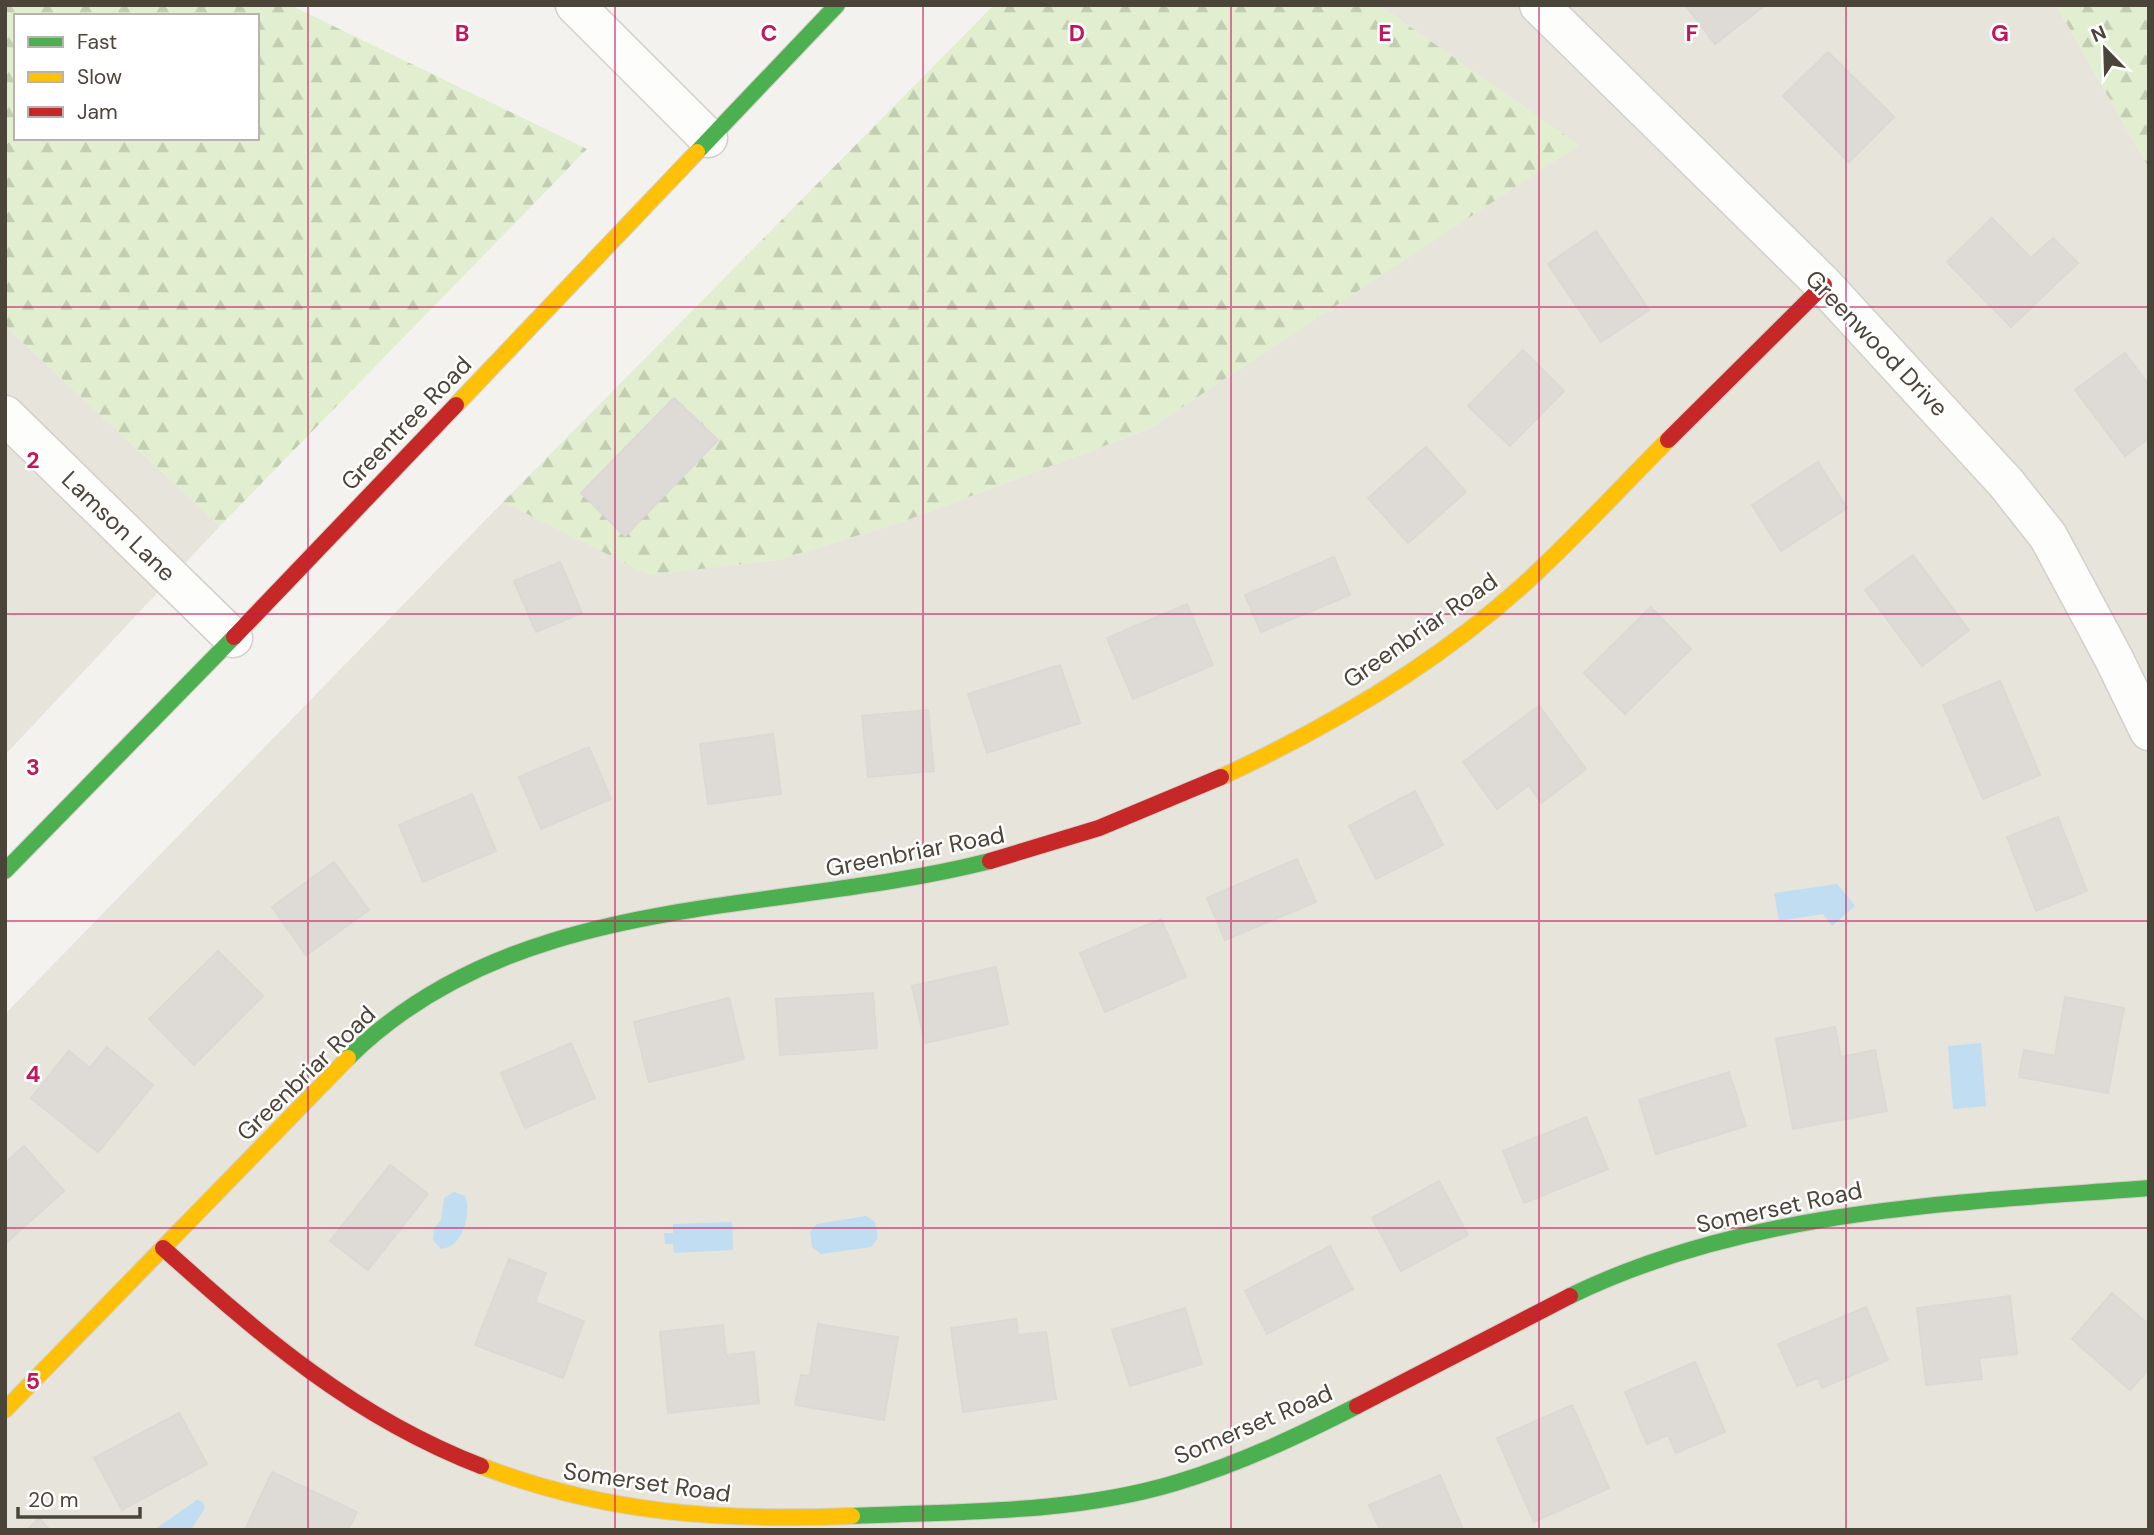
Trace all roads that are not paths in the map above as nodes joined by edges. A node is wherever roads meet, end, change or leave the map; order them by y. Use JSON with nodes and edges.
{"nodes":[{"id":1,"x":575,"y":5,"type":"edge"},
{"id":2,"x":837,"y":5,"type":"edge"},
{"id":3,"x":1539,"y":5,"type":"edge"},
{"id":4,"x":708,"y":138,"type":"junction"},
{"id":5,"x":1824,"y":285,"type":"junction"},
{"id":6,"x":5,"y":415,"type":"edge"},
{"id":7,"x":233,"y":638,"type":"junction"},
{"id":8,"x":2149,"y":730,"type":"edge"},
{"id":9,"x":5,"y":871,"type":"edge"},
{"id":10,"x":2149,"y":1188,"type":"edge"},
{"id":11,"x":163,"y":1248,"type":"junction"},
{"id":12,"x":5,"y":1410,"type":"edge"}],
"edges":[{"from":1,"to":4,"type":"street"},
{"from":2,"to":4,"type":"street","name":"Greentree Road"},
{"from":3,"to":5,"type":"street","name":"Greenwood Drive"},
{"from":4,"to":7,"type":"street","name":"Greentree Road"},
{"from":5,"to":8,"type":"street","name":"Greenwood Drive"},
{"from":5,"to":11,"type":"street","name":"Greenbriar Road"},
{"from":6,"to":7,"type":"street","name":"Lamson Lane"},
{"from":7,"to":9,"type":"street","name":"Greentree Road"},
{"from":10,"to":11,"type":"street","name":"Somerset Road"},
{"from":11,"to":12,"type":"street","name":"Greenbriar Road"}]}
